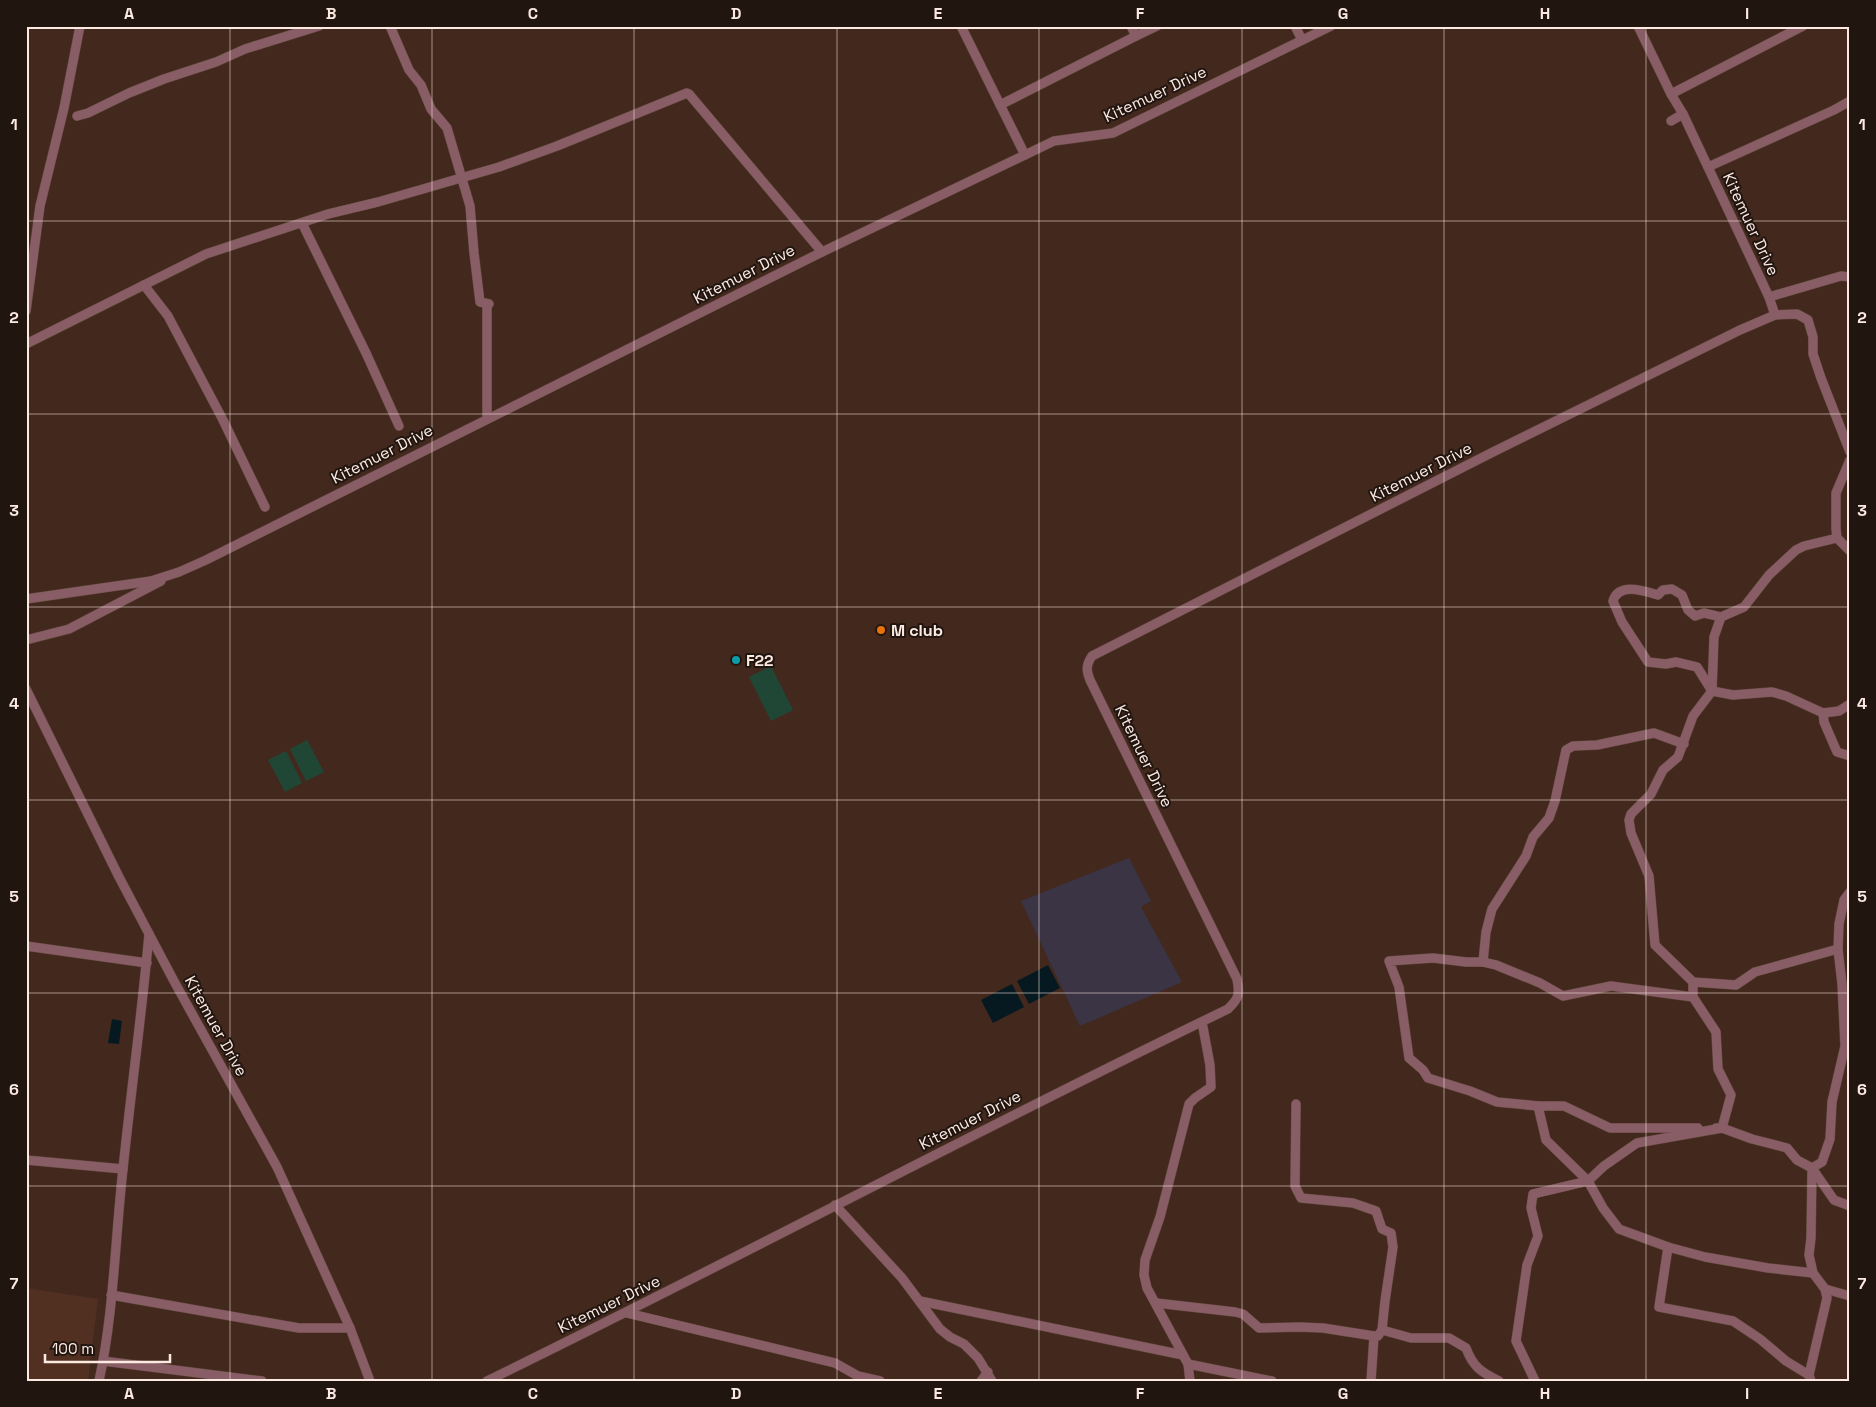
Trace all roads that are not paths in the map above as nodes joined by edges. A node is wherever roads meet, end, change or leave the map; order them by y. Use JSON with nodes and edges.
{"nodes":[{"id":1,"x":80,"y":26,"type":"edge"},
{"id":2,"x":319,"y":26,"type":"edge"},
{"id":3,"x":390,"y":26,"type":"edge"},
{"id":4,"x":962,"y":26,"type":"edge"},
{"id":5,"x":1130,"y":26,"type":"edge"},
{"id":6,"x":1157,"y":26,"type":"edge"},
{"id":7,"x":1295,"y":26,"type":"edge"},
{"id":8,"x":1331,"y":26,"type":"edge"},
{"id":9,"x":1638,"y":26,"type":"edge"},
{"id":10,"x":1803,"y":26,"type":"edge"},
{"id":11,"x":1136,"y":36,"type":"junction"},
{"id":12,"x":1302,"y":40,"type":"junction"},
{"id":13,"x":1671,"y":94,"type":"junction"},
{"id":14,"x":1850,"y":101,"type":"edge"},
{"id":15,"x":1000,"y":105,"type":"junction"},
{"id":16,"x":1683,"y":114,"type":"junction"},
{"id":17,"x":78,"y":116,"type":"dead end"},
{"id":18,"x":1670,"y":121,"type":"dead end"},
{"id":19,"x":1025,"y":155,"type":"junction"},
{"id":20,"x":1708,"y":167,"type":"junction"},
{"id":21,"x":462,"y":178,"type":"junction"},
{"id":22,"x":302,"y":223,"type":"junction"},
{"id":23,"x":822,"y":252,"type":"junction"},
{"id":24,"x":1850,"y":277,"type":"edge"},
{"id":25,"x":144,"y":285,"type":"junction"},
{"id":26,"x":1769,"y":297,"type":"junction"},
{"id":27,"x":26,"y":311,"type":"edge"},
{"id":28,"x":1775,"y":315,"type":"junction"},
{"id":29,"x":26,"y":344,"type":"edge"},
{"id":30,"x":486,"y":418,"type":"junction"},
{"id":31,"x":400,"y":426,"type":"dead end"},
{"id":32,"x":1850,"y":452,"type":"edge"},
{"id":33,"x":1850,"y":460,"type":"edge"},
{"id":34,"x":265,"y":507,"type":"dead end"},
{"id":35,"x":1837,"y":538,"type":"junction"},
{"id":36,"x":1850,"y":551,"type":"edge"},
{"id":37,"x":179,"y":572,"type":"junction"},
{"id":38,"x":26,"y":599,"type":"edge"},
{"id":39,"x":1721,"y":617,"type":"junction"},
{"id":40,"x":26,"y":640,"type":"edge"},
{"id":41,"x":26,"y":689,"type":"edge"},
{"id":42,"x":1712,"y":691,"type":"junction"},
{"id":43,"x":1850,"y":704,"type":"edge"},
{"id":44,"x":1823,"y":713,"type":"junction"},
{"id":45,"x":1684,"y":744,"type":"junction"},
{"id":46,"x":1850,"y":756,"type":"edge"},
{"id":47,"x":1850,"y":892,"type":"edge"},
{"id":48,"x":149,"y":934,"type":"junction"},
{"id":49,"x":26,"y":946,"type":"edge"},
{"id":50,"x":1838,"y":950,"type":"junction"},
{"id":51,"x":1483,"y":962,"type":"junction"},
{"id":52,"x":147,"y":963,"type":"junction"},
{"id":53,"x":1693,"y":982,"type":"junction"},
{"id":54,"x":1693,"y":997,"type":"junction"},
{"id":55,"x":1202,"y":1022,"type":"junction"},
{"id":56,"x":1296,"y":1104,"type":"dead end"},
{"id":57,"x":1538,"y":1106,"type":"junction"},
{"id":58,"x":1722,"y":1128,"type":"junction"},
{"id":59,"x":26,"y":1160,"type":"edge"},
{"id":60,"x":123,"y":1168,"type":"junction"},
{"id":61,"x":1812,"y":1168,"type":"junction"},
{"id":62,"x":1588,"y":1181,"type":"junction"},
{"id":63,"x":835,"y":1205,"type":"junction"},
{"id":64,"x":1850,"y":1206,"type":"edge"},
{"id":65,"x":1668,"y":1247,"type":"junction"},
{"id":66,"x":1813,"y":1273,"type":"junction"},
{"id":67,"x":1825,"y":1289,"type":"junction"},
{"id":68,"x":111,"y":1295,"type":"junction"},
{"id":69,"x":1850,"y":1296,"type":"edge"},
{"id":70,"x":920,"y":1301,"type":"junction"},
{"id":71,"x":1156,"y":1303,"type":"junction"},
{"id":72,"x":626,"y":1313,"type":"junction"},
{"id":73,"x":350,"y":1328,"type":"junction"},
{"id":74,"x":1382,"y":1330,"type":"junction"},
{"id":75,"x":1374,"y":1336,"type":"junction"},
{"id":76,"x":1183,"y":1355,"type":"junction"},
{"id":77,"x":103,"y":1361,"type":"junction"},
{"id":78,"x":1188,"y":1364,"type":"junction"},
{"id":79,"x":988,"y":1372,"type":"junction"},
{"id":80,"x":1810,"y":1378,"type":"edge"},
{"id":81,"x":99,"y":1381,"type":"edge"},
{"id":82,"x":262,"y":1381,"type":"edge"},
{"id":83,"x":370,"y":1381,"type":"edge"},
{"id":84,"x":487,"y":1381,"type":"edge"},
{"id":85,"x":880,"y":1381,"type":"edge"},
{"id":86,"x":981,"y":1381,"type":"edge"},
{"id":87,"x":992,"y":1381,"type":"edge"},
{"id":88,"x":1190,"y":1381,"type":"edge"},
{"id":89,"x":1272,"y":1381,"type":"edge"},
{"id":90,"x":1371,"y":1381,"type":"edge"},
{"id":91,"x":1499,"y":1381,"type":"edge"},
{"id":92,"x":1535,"y":1381,"type":"edge"}],
"edges":[{"from":1,"to":27,"type":"street"},
{"from":2,"to":17,"type":"street"},
{"from":3,"to":21,"type":"street"},
{"from":4,"to":15,"type":"street"},
{"from":5,"to":11,"type":"street"},
{"from":6,"to":11,"type":"street"},
{"from":7,"to":12,"type":"street"},
{"from":8,"to":12,"type":"street","name":"Kitemuer Drive"},
{"from":9,"to":13,"type":"street","name":"Kitemuer Drive"},
{"from":10,"to":13,"type":"street"},
{"from":11,"to":15,"type":"street"},
{"from":12,"to":19,"type":"street","name":"Kitemuer Drive"},
{"from":13,"to":16,"type":"street","name":"Kitemuer Drive"},
{"from":14,"to":20,"type":"street"},
{"from":15,"to":19,"type":"street"},
{"from":16,"to":18,"type":"street"},
{"from":16,"to":20,"type":"street","name":"Kitemuer Drive"},
{"from":19,"to":23,"type":"street","name":"Kitemuer Drive"},
{"from":20,"to":26,"type":"street","name":"Kitemuer Drive"},
{"from":21,"to":22,"type":"street"},
{"from":21,"to":23,"type":"street"},
{"from":21,"to":30,"type":"street"},
{"from":22,"to":25,"type":"street"},
{"from":22,"to":31,"type":"street"},
{"from":23,"to":30,"type":"street","name":"Kitemuer Drive"},
{"from":24,"to":26,"type":"street"},
{"from":25,"to":29,"type":"street"},
{"from":25,"to":34,"type":"street"},
{"from":26,"to":28,"type":"street","name":"Kitemuer Drive"},
{"from":28,"to":32,"type":"street"},
{"from":28,"to":55,"type":"street","name":"Kitemuer Drive"},
{"from":30,"to":37,"type":"street","name":"Kitemuer Drive"},
{"from":33,"to":35,"type":"street"},
{"from":35,"to":36,"type":"street"},
{"from":35,"to":39,"type":"street"},
{"from":37,"to":38,"type":"street","name":"Kitemuer Drive"},
{"from":37,"to":40,"type":"street","name":"Kitemuer Drive"},
{"from":39,"to":42,"type":"street"},
{"from":39,"to":42,"type":"street"},
{"from":41,"to":48,"type":"street","name":"Kitemuer Drive"},
{"from":42,"to":44,"type":"street"},
{"from":42,"to":45,"type":"street"},
{"from":43,"to":44,"type":"street"},
{"from":44,"to":46,"type":"street"},
{"from":45,"to":51,"type":"street"},
{"from":45,"to":53,"type":"street"},
{"from":47,"to":50,"type":"street"},
{"from":48,"to":52,"type":"street"},
{"from":48,"to":73,"type":"street","name":"Kitemuer Drive"},
{"from":49,"to":52,"type":"street"},
{"from":50,"to":53,"type":"street"},
{"from":50,"to":61,"type":"street"},
{"from":51,"to":54,"type":"street"},
{"from":51,"to":57,"type":"street"},
{"from":52,"to":60,"type":"street"},
{"from":53,"to":54,"type":"street"},
{"from":54,"to":58,"type":"street"},
{"from":55,"to":63,"type":"street","name":"Kitemuer Drive"},
{"from":55,"to":71,"type":"street"},
{"from":56,"to":74,"type":"street"},
{"from":57,"to":58,"type":"street"},
{"from":57,"to":62,"type":"street"},
{"from":58,"to":61,"type":"street"},
{"from":58,"to":62,"type":"street"},
{"from":59,"to":60,"type":"street"},
{"from":60,"to":68,"type":"street"},
{"from":61,"to":64,"type":"street"},
{"from":61,"to":66,"type":"street"},
{"from":62,"to":65,"type":"street"},
{"from":62,"to":92,"type":"street"},
{"from":63,"to":70,"type":"street"},
{"from":63,"to":72,"type":"street","name":"Kitemuer Drive"},
{"from":65,"to":66,"type":"street"},
{"from":65,"to":80,"type":"street"},
{"from":66,"to":67,"type":"street"},
{"from":67,"to":69,"type":"street"},
{"from":67,"to":80,"type":"street"},
{"from":68,"to":73,"type":"street"},
{"from":68,"to":77,"type":"street"},
{"from":70,"to":76,"type":"street"},
{"from":70,"to":79,"type":"street"},
{"from":71,"to":75,"type":"street"},
{"from":71,"to":76,"type":"street"},
{"from":72,"to":84,"type":"street","name":"Kitemuer Drive"},
{"from":72,"to":85,"type":"street"},
{"from":73,"to":83,"type":"street","name":"Kitemuer Drive"},
{"from":74,"to":75,"type":"street"},
{"from":74,"to":91,"type":"street"},
{"from":75,"to":90,"type":"street"},
{"from":76,"to":78,"type":"street"},
{"from":77,"to":81,"type":"street"},
{"from":77,"to":82,"type":"street"},
{"from":78,"to":88,"type":"street"},
{"from":78,"to":89,"type":"street"},
{"from":79,"to":86,"type":"street"},
{"from":79,"to":87,"type":"street"}]}
